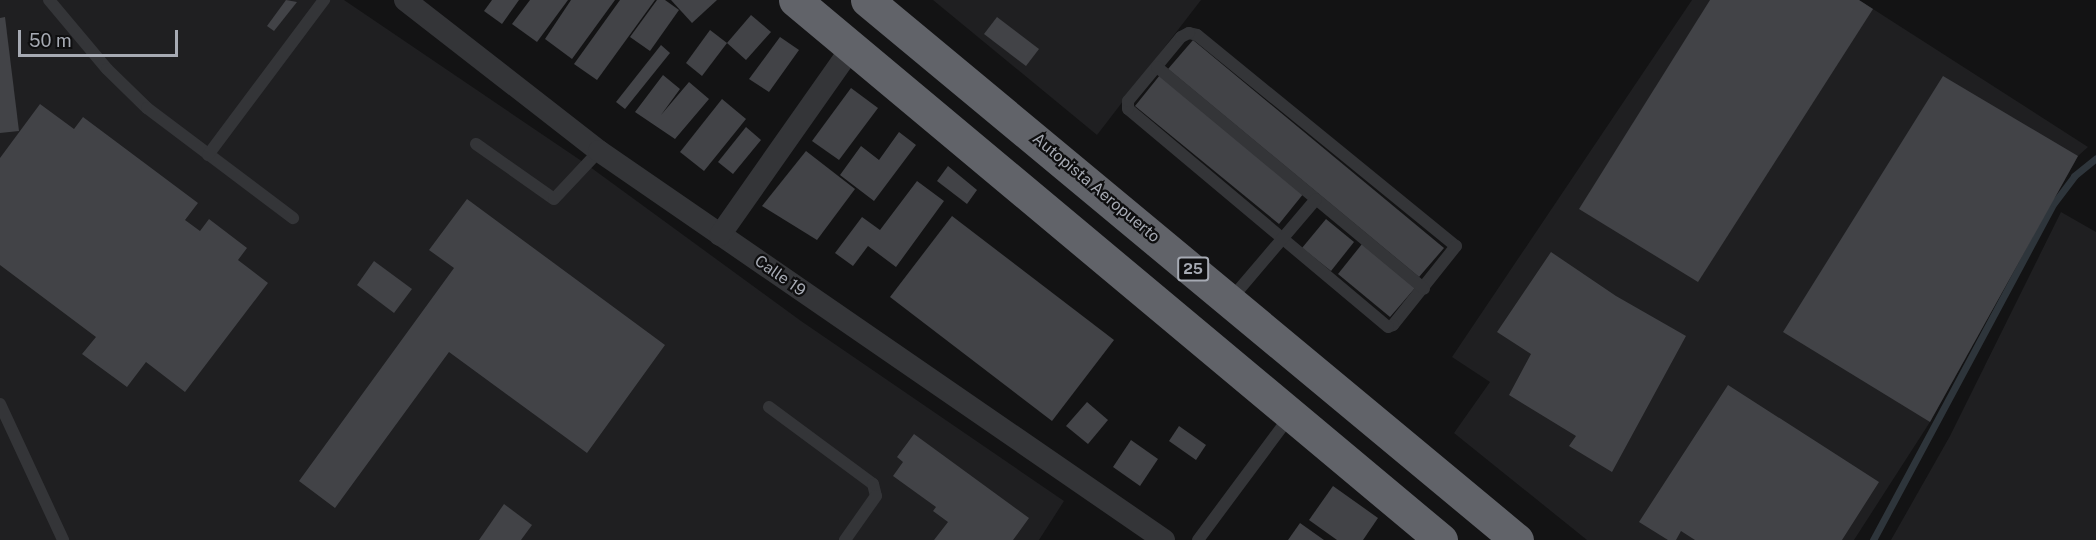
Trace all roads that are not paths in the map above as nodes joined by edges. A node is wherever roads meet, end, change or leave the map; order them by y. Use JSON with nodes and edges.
{"nodes":[{"id":1,"x":49,"y":0,"type":"edge"},
{"id":2,"x":324,"y":0,"type":"edge"},
{"id":3,"x":405,"y":0,"type":"edge"},
{"id":4,"x":795,"y":0,"type":"edge"},
{"id":5,"x":867,"y":0,"type":"edge"},
{"id":6,"x":853,"y":46,"type":"junction"},
{"id":7,"x":1157,"y":67,"type":"junction"},
{"id":8,"x":476,"y":144,"type":"dead end"},
{"id":9,"x":599,"y":151,"type":"junction"},
{"id":10,"x":208,"y":155,"type":"junction"},
{"id":11,"x":1316,"y":199,"type":"junction"},
{"id":12,"x":293,"y":218,"type":"dead end"},
{"id":13,"x":720,"y":235,"type":"junction"},
{"id":14,"x":1283,"y":238,"type":"junction"},
{"id":15,"x":1424,"y":289,"type":"junction"},
{"id":16,"x":1230,"y":300,"type":"junction"},
{"id":17,"x":0,"y":404,"type":"edge"},
{"id":18,"x":769,"y":406,"type":"dead end"},
{"id":19,"x":1292,"y":414,"type":"junction"},
{"id":20,"x":63,"y":540,"type":"edge"},
{"id":21,"x":845,"y":540,"type":"edge"},
{"id":22,"x":1164,"y":540,"type":"edge"},
{"id":23,"x":1198,"y":540,"type":"edge"},
{"id":24,"x":1441,"y":540,"type":"edge"},
{"id":25,"x":1517,"y":540,"type":"edge"}],
"edges":[{"from":1,"to":10,"type":"lane"},
{"from":2,"to":10,"type":"lane"},
{"from":3,"to":9,"type":"street","name":"Calle 19"},
{"from":4,"to":6,"type":"highway"},
{"from":5,"to":16,"type":"highway","name":"Autopista Aeropuerto","number":"25"},
{"from":6,"to":13,"type":"street"},
{"from":6,"to":19,"type":"highway"},
{"from":7,"to":11,"type":"lane"},
{"from":7,"to":14,"type":"lane"},
{"from":7,"to":15,"type":"lane"},
{"from":8,"to":9,"type":"lane"},
{"from":9,"to":13,"type":"street","name":"Calle 19"},
{"from":10,"to":12,"type":"lane"},
{"from":11,"to":14,"type":"lane"},
{"from":11,"to":15,"type":"lane"},
{"from":13,"to":22,"type":"street","name":"Calle 19"},
{"from":14,"to":15,"type":"lane"},
{"from":14,"to":16,"type":"lane"},
{"from":16,"to":25,"type":"highway","name":"Autopista Aeropuerto","number":"25"},
{"from":17,"to":20,"type":"lane"},
{"from":18,"to":21,"type":"lane"},
{"from":19,"to":23,"type":"lane"},
{"from":19,"to":24,"type":"highway"}]}
